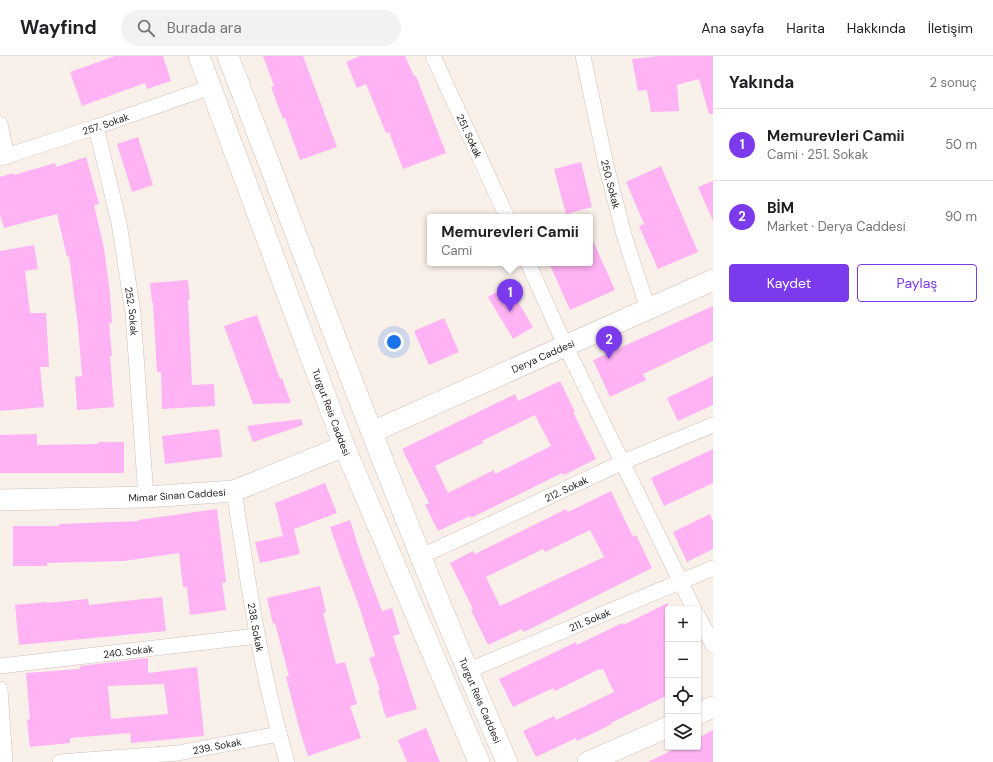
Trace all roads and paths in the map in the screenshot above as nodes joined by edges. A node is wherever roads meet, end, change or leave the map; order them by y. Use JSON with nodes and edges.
{"nodes":[{"id":1,"x":199,"y":56,"type":"edge"},
{"id":2,"x":228,"y":56,"type":"edge"},
{"id":3,"x":433,"y":56,"type":"edge"},
{"id":4,"x":583,"y":56,"type":"edge"},
{"id":5,"x":211,"y":87,"type":"junction"},
{"id":6,"x":0,"y":124,"type":"edge"},
{"id":7,"x":96,"y":127,"type":"junction"},
{"id":8,"x":3,"y":158,"type":"edge"},
{"id":9,"x":506,"y":214,"type":"edge"},
{"id":10,"x":529,"y":266,"type":"edge"},
{"id":11,"x":713,"y":280,"type":"edge"},
{"id":12,"x":648,"y":309,"type":"junction"},
{"id":13,"x":566,"y":345,"type":"junction"},
{"id":14,"x":713,"y":425,"type":"edge"},
{"id":15,"x":372,"y":432,"type":"junction"},
{"id":16,"x":344,"y":446,"type":"junction"},
{"id":17,"x":623,"y":462,"type":"junction"},
{"id":18,"x":234,"y":491,"type":"junction"},
{"id":19,"x":146,"y":497,"type":"junction"},
{"id":20,"x":0,"y":500,"type":"edge"},
{"id":21,"x":422,"y":556,"type":"junction"},
{"id":22,"x":713,"y":568,"type":"edge"},
{"id":23,"x":681,"y":582,"type":"junction"},
{"id":24,"x":693,"y":606,"type":"edge"},
{"id":25,"x":701,"y":622,"type":"edge"},
{"id":26,"x":257,"y":636,"type":"junction"},
{"id":27,"x":713,"y":645,"type":"edge"},
{"id":28,"x":0,"y":666,"type":"edge"},
{"id":29,"x":467,"y":671,"type":"junction"},
{"id":30,"x":0,"y":689,"type":"edge"},
{"id":31,"x":713,"y":708,"type":"edge"},
{"id":32,"x":701,"y":713,"type":"edge"},
{"id":33,"x":665,"y":728,"type":"edge"},
{"id":34,"x":279,"y":734,"type":"junction"},
{"id":35,"x":179,"y":758,"type":"edge"},
{"id":36,"x":5,"y":762,"type":"edge"},
{"id":37,"x":60,"y":762,"type":"edge"},
{"id":38,"x":287,"y":762,"type":"edge"},
{"id":39,"x":480,"y":762,"type":"edge"},
{"id":40,"x":507,"y":762,"type":"edge"},
{"id":41,"x":588,"y":762,"type":"edge"}],
"edges":[{"from":1,"to":5,"type":"main road","name":"Turgut Reis Caddesi"},
{"from":2,"to":15,"type":"main road","name":"Turgut Reis Caddesi"},
{"from":3,"to":9,"type":"street","name":"251. Sokak"},
{"from":4,"to":12,"type":"street","name":"250. Sokak"},
{"from":5,"to":7,"type":"street","name":"257. Sokak"},
{"from":5,"to":16,"type":"main road","name":"Turgut Reis Caddesi"},
{"from":6,"to":8,"type":"street"},
{"from":7,"to":8,"type":"street","name":"257. Sokak"},
{"from":7,"to":19,"type":"street","name":"252. Sokak"},
{"from":10,"to":13,"type":"street"},
{"from":11,"to":12,"type":"main road","name":"Derya Caddesi"},
{"from":12,"to":13,"type":"main road","name":"Derya Caddesi"},
{"from":13,"to":15,"type":"main road","name":"Derya Caddesi"},
{"from":13,"to":17,"type":"street"},
{"from":14,"to":17,"type":"street","name":"212. Sokak"},
{"from":15,"to":21,"type":"main road","name":"Turgut Reis Caddesi"},
{"from":16,"to":18,"type":"main road","name":"Mimar Sinan Caddesi"},
{"from":16,"to":39,"type":"main road","name":"Turgut Reis Caddesi"},
{"from":17,"to":21,"type":"street","name":"212. Sokak"},
{"from":17,"to":23,"type":"street"},
{"from":18,"to":19,"type":"main road","name":"Mimar Sinan Caddesi"},
{"from":18,"to":26,"type":"street","name":"238. Sokak"},
{"from":19,"to":20,"type":"main road","name":"Mimar Sinan Caddesi"},
{"from":21,"to":29,"type":"main road","name":"Turgut Reis Caddesi"},
{"from":22,"to":23,"type":"street","name":"211. Sokak"},
{"from":23,"to":24,"type":"street"},
{"from":23,"to":29,"type":"street","name":"211. Sokak"},
{"from":25,"to":27,"type":"street"},
{"from":26,"to":28,"type":"street","name":"240. Sokak"},
{"from":26,"to":34,"type":"street","name":"238. Sokak"},
{"from":29,"to":40,"type":"main road","name":"Turgut Reis Caddesi"},
{"from":30,"to":36,"type":"street"},
{"from":31,"to":32,"type":"main road"},
{"from":33,"to":41,"type":"main road"},
{"from":34,"to":35,"type":"street","name":"239. Sokak"},
{"from":34,"to":38,"type":"street","name":"238. Sokak"},
{"from":35,"to":37,"type":"street","name":"239. Sokak"}]}
